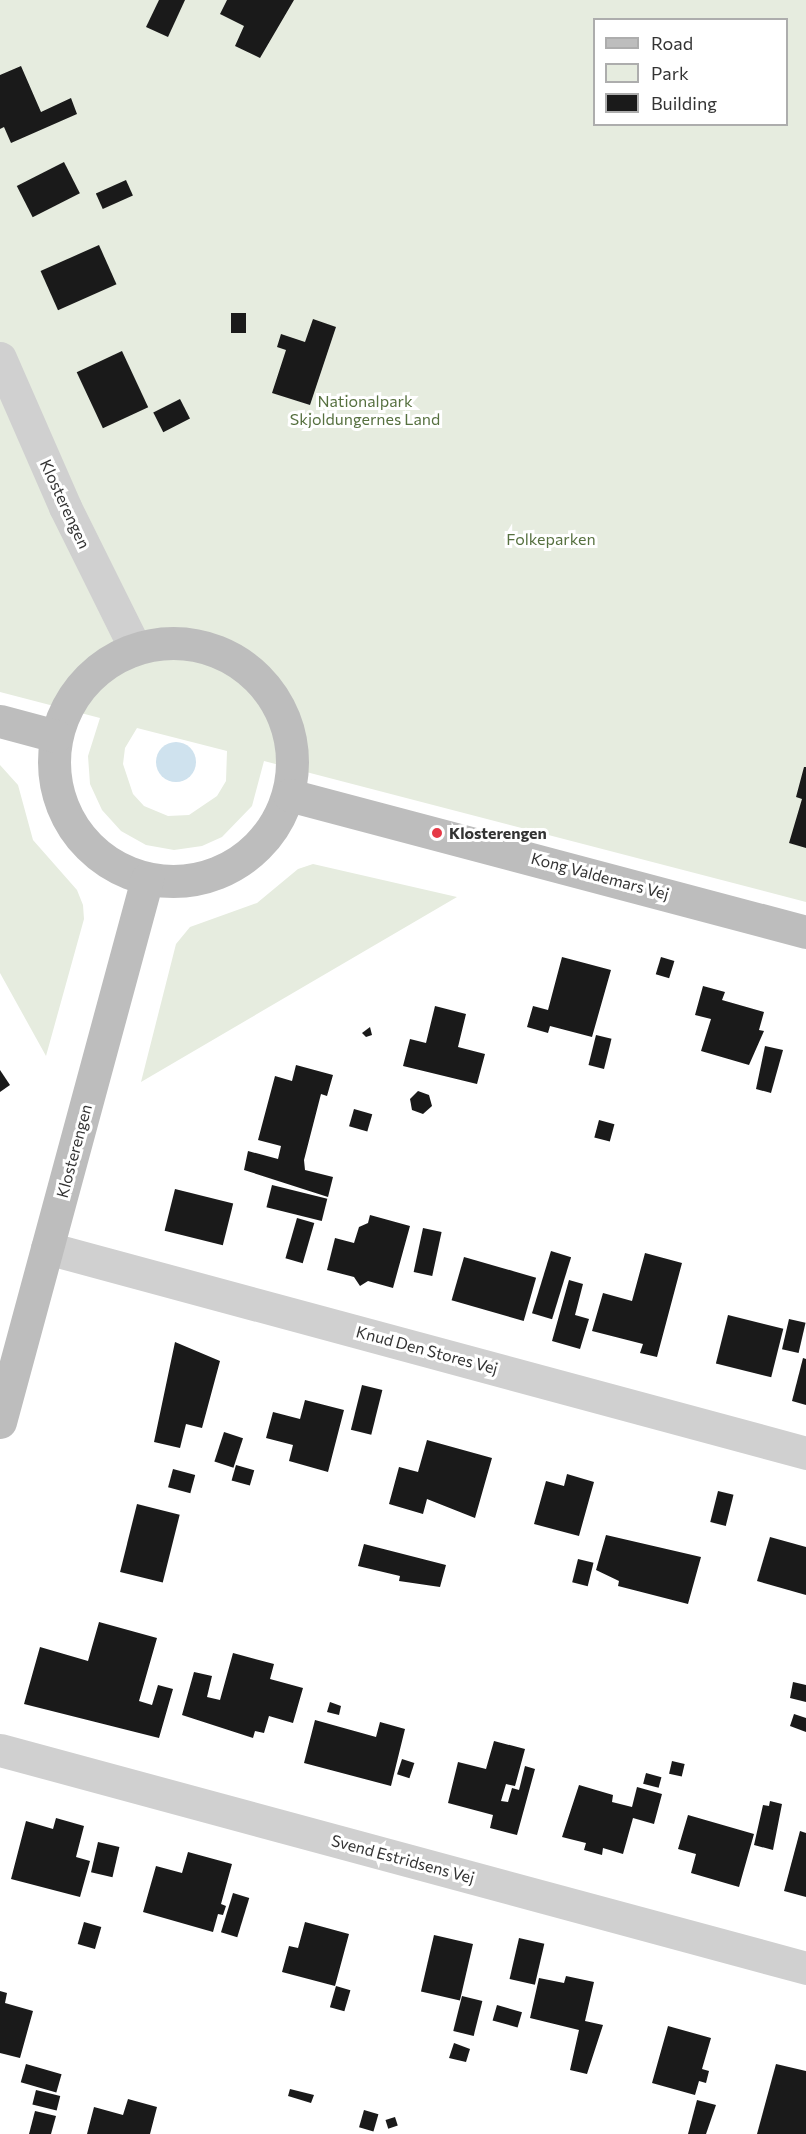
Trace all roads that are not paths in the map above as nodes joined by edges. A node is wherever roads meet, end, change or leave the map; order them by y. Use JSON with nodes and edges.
{"nodes":[{"id":1,"x":0,"y":358,"type":"edge"},
{"id":2,"x":135,"y":648,"type":"junction"},
{"id":3,"x":0,"y":721,"type":"edge"},
{"id":4,"x":57,"y":736,"type":"junction"},
{"id":5,"x":289,"y":795,"type":"junction"},
{"id":6,"x":147,"y":879,"type":"junction"},
{"id":7,"x":806,"y":932,"type":"edge"},
{"id":8,"x":47,"y":1248,"type":"junction"},
{"id":9,"x":0,"y":1422,"type":"edge"},
{"id":10,"x":806,"y":1453,"type":"edge"},
{"id":11,"x":0,"y":1750,"type":"edge"},
{"id":12,"x":806,"y":1968,"type":"edge"}],
"edges":[{"from":1,"to":2,"type":"street","name":"Klosterengen"},
{"from":2,"to":4,"type":"main road"},
{"from":2,"to":5,"type":"main road"},
{"from":3,"to":4,"type":"main road"},
{"from":4,"to":6,"type":"main road"},
{"from":5,"to":6,"type":"main road"},
{"from":5,"to":7,"type":"main road","name":"Kong Valdemars Vej"},
{"from":6,"to":8,"type":"main road","name":"Klosterengen"},
{"from":8,"to":9,"type":"main road","name":"Klosterengen"},
{"from":8,"to":10,"type":"street","name":"Knud Den Stores Vej"},
{"from":11,"to":12,"type":"street","name":"Svend Estridsens Vej"}]}
